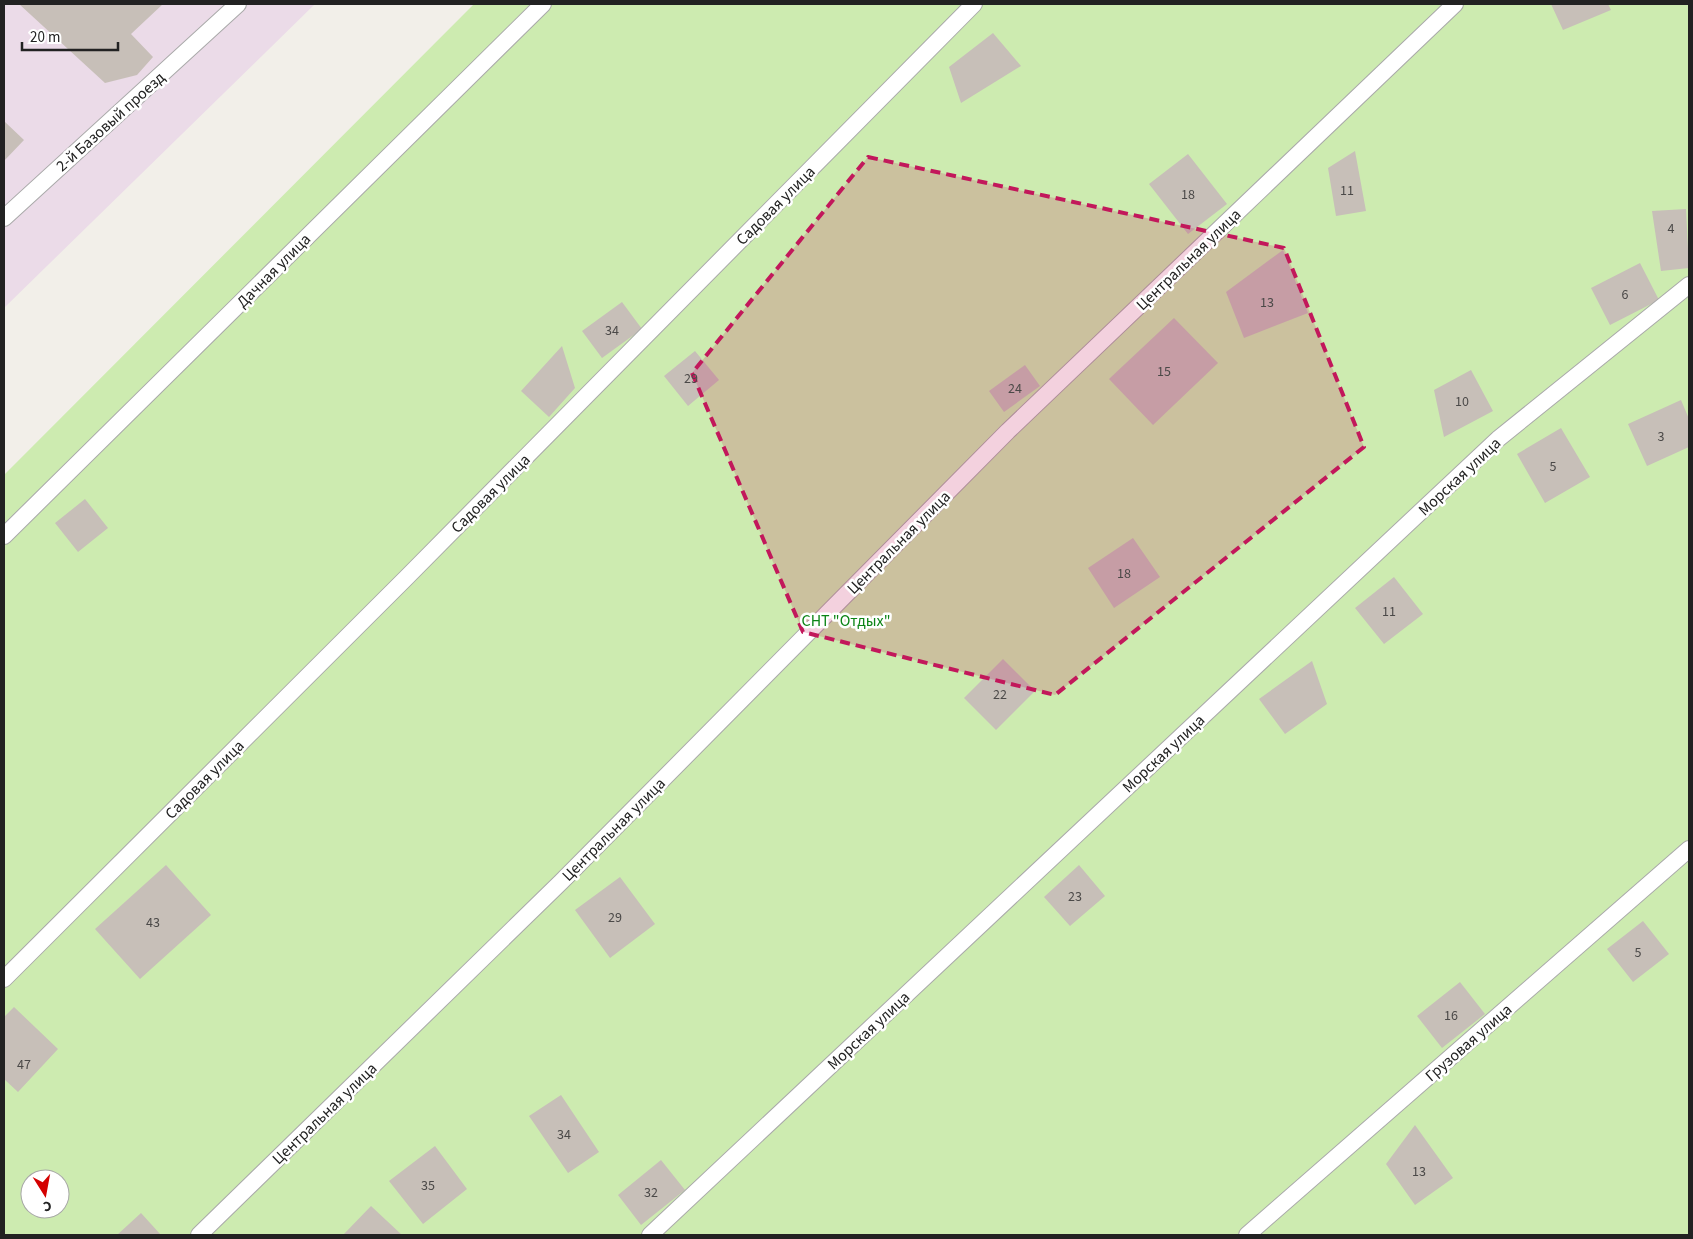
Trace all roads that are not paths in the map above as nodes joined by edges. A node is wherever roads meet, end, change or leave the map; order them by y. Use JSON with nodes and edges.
{"nodes":[{"id":1,"x":238,"y":4,"type":"edge"},
{"id":2,"x":543,"y":4,"type":"edge"},
{"id":3,"x":974,"y":4,"type":"edge"},
{"id":4,"x":1456,"y":4,"type":"edge"},
{"id":5,"x":4,"y":218,"type":"edge"},
{"id":6,"x":1689,"y":285,"type":"edge"},
{"id":7,"x":4,"y":536,"type":"edge"},
{"id":8,"x":1689,"y":849,"type":"edge"},
{"id":9,"x":4,"y":979,"type":"edge"},
{"id":10,"x":199,"y":1235,"type":"edge"},
{"id":11,"x":650,"y":1235,"type":"edge"},
{"id":12,"x":1247,"y":1235,"type":"edge"}],
"edges":[{"from":1,"to":5,"type":"lane","name":"2-й Базовый проезд"},
{"from":2,"to":7,"type":"lane","name":"Дачная улица"},
{"from":3,"to":9,"type":"lane","name":"Садовая улица"},
{"from":4,"to":10,"type":"lane","name":"Центральная улица"},
{"from":6,"to":11,"type":"lane","name":"Морская улица"},
{"from":8,"to":12,"type":"lane","name":"Грузовая улица"}]}
